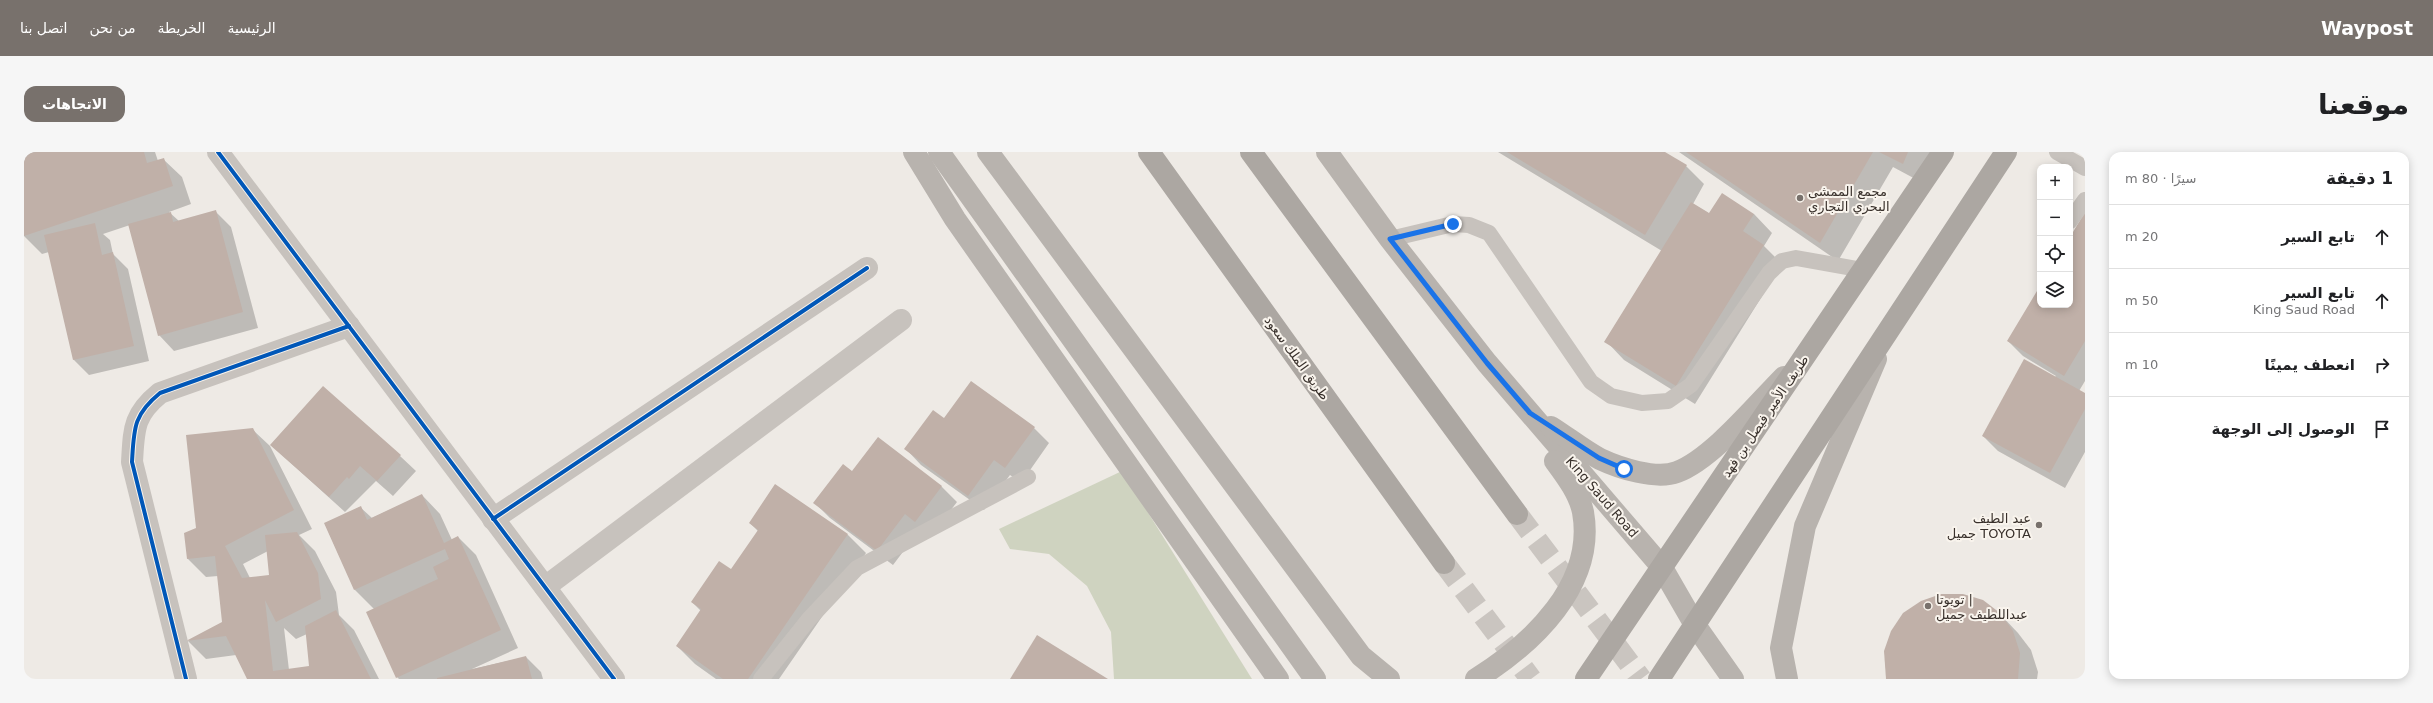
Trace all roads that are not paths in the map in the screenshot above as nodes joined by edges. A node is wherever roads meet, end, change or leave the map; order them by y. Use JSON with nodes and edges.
{"nodes":[{"id":1,"x":218,"y":152,"type":"edge"},
{"id":2,"x":914,"y":152,"type":"edge"},
{"id":3,"x":939,"y":152,"type":"edge"},
{"id":4,"x":988,"y":152,"type":"edge"},
{"id":5,"x":1149,"y":152,"type":"edge"},
{"id":6,"x":1251,"y":152,"type":"edge"},
{"id":7,"x":1328,"y":152,"type":"edge"},
{"id":8,"x":1943,"y":152,"type":"edge"},
{"id":9,"x":2006,"y":152,"type":"edge"},
{"id":10,"x":2057,"y":152,"type":"edge"},
{"id":11,"x":2085,"y":168,"type":"edge"},
{"id":12,"x":2085,"y":200,"type":"edge"},
{"id":13,"x":2073,"y":217,"type":"edge"},
{"id":14,"x":1390,"y":239,"type":"junction"},
{"id":15,"x":868,"y":268,"type":"dead end"},
{"id":16,"x":1863,"y":270,"type":"junction"},
{"id":17,"x":901,"y":320,"type":"dead end"},
{"id":18,"x":1892,"y":323,"type":"junction"},
{"id":19,"x":349,"y":326,"type":"junction"},
{"id":20,"x":1804,"y":357,"type":"junction"},
{"id":21,"x":1487,"y":363,"type":"junction"},
{"id":22,"x":1530,"y":413,"type":"junction"},
{"id":23,"x":1028,"y":477,"type":"dead end"},
{"id":24,"x":1517,"y":514,"type":"tunnel mouth"},
{"id":25,"x":493,"y":519,"type":"junction"},
{"id":26,"x":1444,"y":563,"type":"tunnel mouth"},
{"id":27,"x":1661,"y":566,"type":"junction"},
{"id":28,"x":545,"y":587,"type":"junction"},
{"id":29,"x":1695,"y":625,"type":"junction"},
{"id":30,"x":186,"y":679,"type":"edge"},
{"id":31,"x":614,"y":679,"type":"edge"},
{"id":32,"x":762,"y":679,"type":"edge"},
{"id":33,"x":1278,"y":679,"type":"edge"},
{"id":34,"x":1314,"y":679,"type":"edge"},
{"id":35,"x":1389,"y":679,"type":"edge"},
{"id":36,"x":1476,"y":679,"type":"edge"},
{"id":37,"x":1586,"y":679,"type":"edge"},
{"id":38,"x":1659,"y":679,"type":"edge"},
{"id":39,"x":1732,"y":679,"type":"edge"},
{"id":40,"x":1787,"y":679,"type":"edge"}],
"edges":[{"from":1,"to":19,"type":"street"},
{"from":2,"to":33,"type":"main road"},
{"from":3,"to":34,"type":"main road"},
{"from":4,"to":35,"type":"main road"},
{"from":5,"to":26,"type":"main road","name":"طريق الملك سعود"},
{"from":6,"to":24,"type":"main road"},
{"from":7,"to":14,"type":"main road","name":"King Saud Road"},
{"from":8,"to":16,"type":"main road","name":"طريف الأمير فيصل بن فهد"},
{"from":9,"to":18,"type":"main road"},
{"from":10,"to":11,"type":"lane"},
{"from":12,"to":13,"type":"lane"},
{"from":14,"to":16,"type":"lane"},
{"from":14,"to":21,"type":"main road","name":"King Saud Road"},
{"from":15,"to":25,"type":"street"},
{"from":16,"to":20,"type":"main road","name":"طريف الأمير فيصل بن فهد"},
{"from":17,"to":28,"type":"street"},
{"from":18,"to":29,"type":"main road"},
{"from":18,"to":40,"type":"main road"},
{"from":19,"to":25,"type":"street"},
{"from":19,"to":30,"type":"street"},
{"from":20,"to":22,"type":"main road"},
{"from":20,"to":27,"type":"main road","name":"طريف الأمير فيصل بن فهد"},
{"from":21,"to":22,"type":"main road","name":"King Saud Road"},
{"from":21,"to":36,"type":"main road"},
{"from":22,"to":27,"type":"main road","name":"King Saud Road"},
{"from":23,"to":32,"type":"lane"},
{"from":25,"to":28,"type":"street"},
{"from":27,"to":29,"type":"main road","name":"King Saud Road"},
{"from":27,"to":37,"type":"main road","name":"طريف الأمير فيصل بن فهد"},
{"from":28,"to":31,"type":"street"},
{"from":29,"to":38,"type":"main road"},
{"from":29,"to":39,"type":"main road","name":"King Saud Road"}]}
